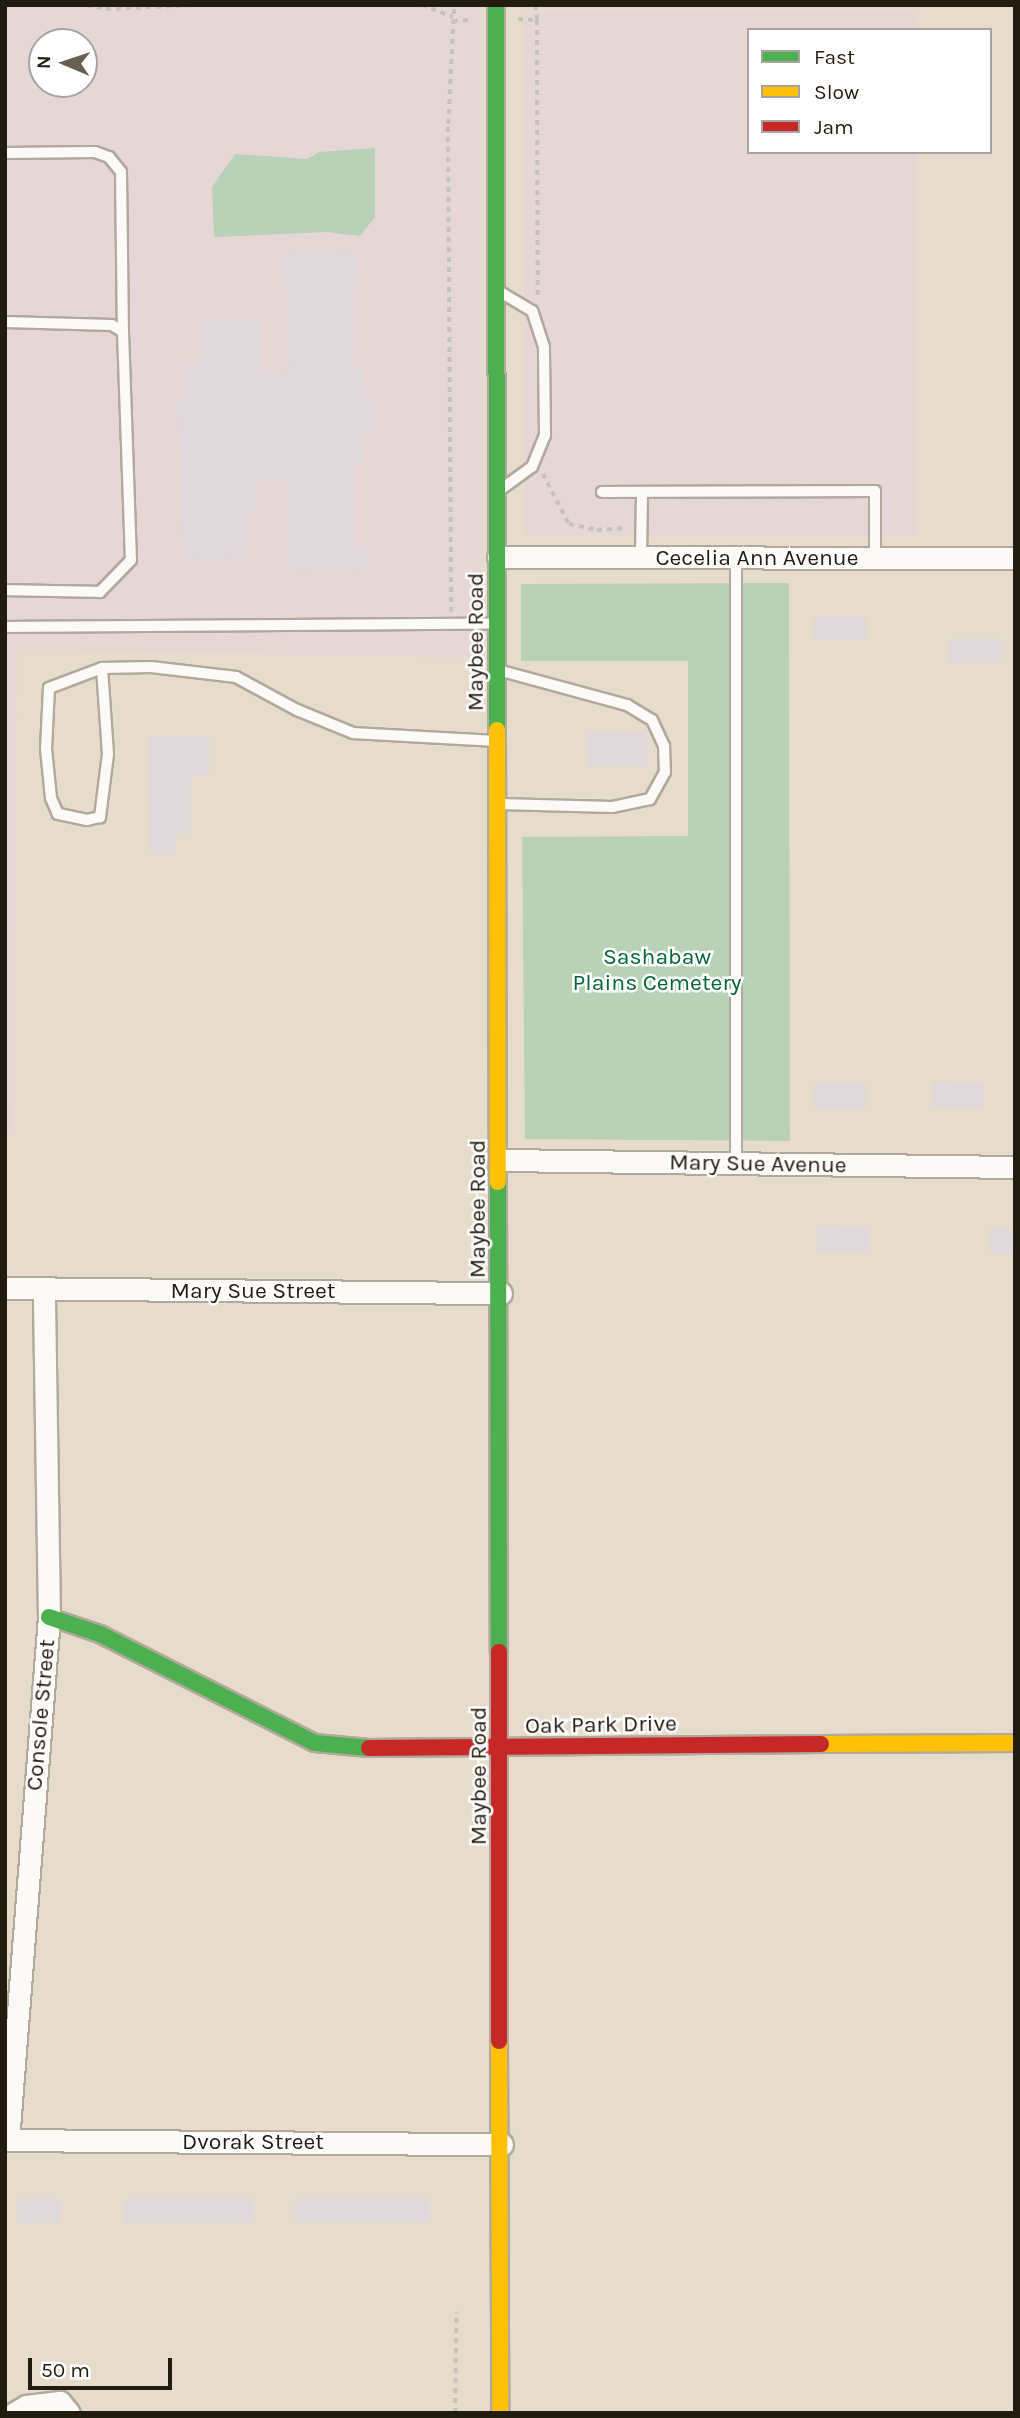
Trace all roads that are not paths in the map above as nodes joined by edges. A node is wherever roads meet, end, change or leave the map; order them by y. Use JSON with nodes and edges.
{"nodes":[{"id":1,"x":496,"y":5,"type":"edge"},
{"id":2,"x":5,"y":153,"type":"edge"},
{"id":3,"x":497,"y":290,"type":"junction"},
{"id":4,"x":5,"y":322,"type":"edge"},
{"id":5,"x":123,"y":333,"type":"junction"},
{"id":6,"x":498,"y":491,"type":"junction"},
{"id":7,"x":602,"y":492,"type":"dead end"},
{"id":8,"x":642,"y":492,"type":"junction"},
{"id":9,"x":498,"y":557,"type":"junction"},
{"id":10,"x":641,"y":557,"type":"junction"},
{"id":11,"x":736,"y":558,"type":"junction"},
{"id":12,"x":875,"y":558,"type":"junction"},
{"id":13,"x":1015,"y":558,"type":"edge"},
{"id":14,"x":5,"y":590,"type":"edge"},
{"id":15,"x":498,"y":624,"type":"junction"},
{"id":16,"x":5,"y":627,"type":"edge"},
{"id":17,"x":102,"y":668,"type":"junction"},
{"id":18,"x":498,"y":670,"type":"junction"},
{"id":19,"x":499,"y":741,"type":"junction"},
{"id":20,"x":499,"y":804,"type":"junction"},
{"id":21,"x":501,"y":1160,"type":"junction"},
{"id":22,"x":736,"y":1163,"type":"junction"},
{"id":23,"x":1015,"y":1167,"type":"edge"},
{"id":24,"x":5,"y":1288,"type":"edge"},
{"id":25,"x":44,"y":1289,"type":"junction"},
{"id":26,"x":501,"y":1293,"type":"junction"},
{"id":27,"x":49,"y":1617,"type":"junction"},
{"id":28,"x":1015,"y":1743,"type":"edge"},
{"id":29,"x":501,"y":1749,"type":"junction"},
{"id":30,"x":7,"y":2140,"type":"edge"},
{"id":31,"x":502,"y":2144,"type":"junction"},
{"id":32,"x":14,"y":2413,"type":"edge"},
{"id":33,"x":69,"y":2413,"type":"edge"},
{"id":34,"x":500,"y":2413,"type":"edge"}],
"edges":[{"from":1,"to":3,"type":"main road","name":"Maybee Road"},
{"from":2,"to":5,"type":"lane"},
{"from":3,"to":6,"type":"main road","name":"Maybee Road"},
{"from":3,"to":6,"type":"lane"},
{"from":4,"to":5,"type":"lane"},
{"from":5,"to":14,"type":"lane"},
{"from":6,"to":9,"type":"main road","name":"Maybee Road"},
{"from":7,"to":8,"type":"lane"},
{"from":8,"to":10,"type":"lane"},
{"from":8,"to":12,"type":"lane"},
{"from":9,"to":10,"type":"street","name":"Cecelia Ann Avenue"},
{"from":9,"to":15,"type":"main road","name":"Maybee Road"},
{"from":10,"to":11,"type":"street","name":"Cecelia Ann Avenue"},
{"from":11,"to":12,"type":"street","name":"Cecelia Ann Avenue"},
{"from":11,"to":22,"type":"lane"},
{"from":12,"to":13,"type":"street","name":"Cecelia Ann Avenue"},
{"from":15,"to":16,"type":"lane"},
{"from":15,"to":18,"type":"main road","name":"Maybee Road"},
{"from":17,"to":17,"type":"lane"},
{"from":17,"to":19,"type":"lane"},
{"from":18,"to":19,"type":"main road","name":"Maybee Road"},
{"from":18,"to":20,"type":"lane"},
{"from":19,"to":20,"type":"main road","name":"Maybee Road"},
{"from":20,"to":21,"type":"main road","name":"Maybee Road"},
{"from":21,"to":22,"type":"street","name":"Mary Sue Avenue"},
{"from":21,"to":26,"type":"main road","name":"Maybee Road"},
{"from":22,"to":23,"type":"street","name":"Mary Sue Avenue"},
{"from":24,"to":25,"type":"street","name":"Mary Sue Street"},
{"from":25,"to":26,"type":"street","name":"Mary Sue Street"},
{"from":25,"to":27,"type":"street","name":"Console Street"},
{"from":26,"to":29,"type":"main road","name":"Maybee Road"},
{"from":27,"to":29,"type":"main road","name":"Oak Park Drive"},
{"from":27,"to":30,"type":"street","name":"Console Street"},
{"from":28,"to":29,"type":"main road","name":"Oak Park Drive"},
{"from":29,"to":31,"type":"main road","name":"Maybee Road"},
{"from":30,"to":31,"type":"street","name":"Dvorak Street"},
{"from":31,"to":34,"type":"main road","name":"Maybee Road"},
{"from":32,"to":33,"type":"street"}]}
